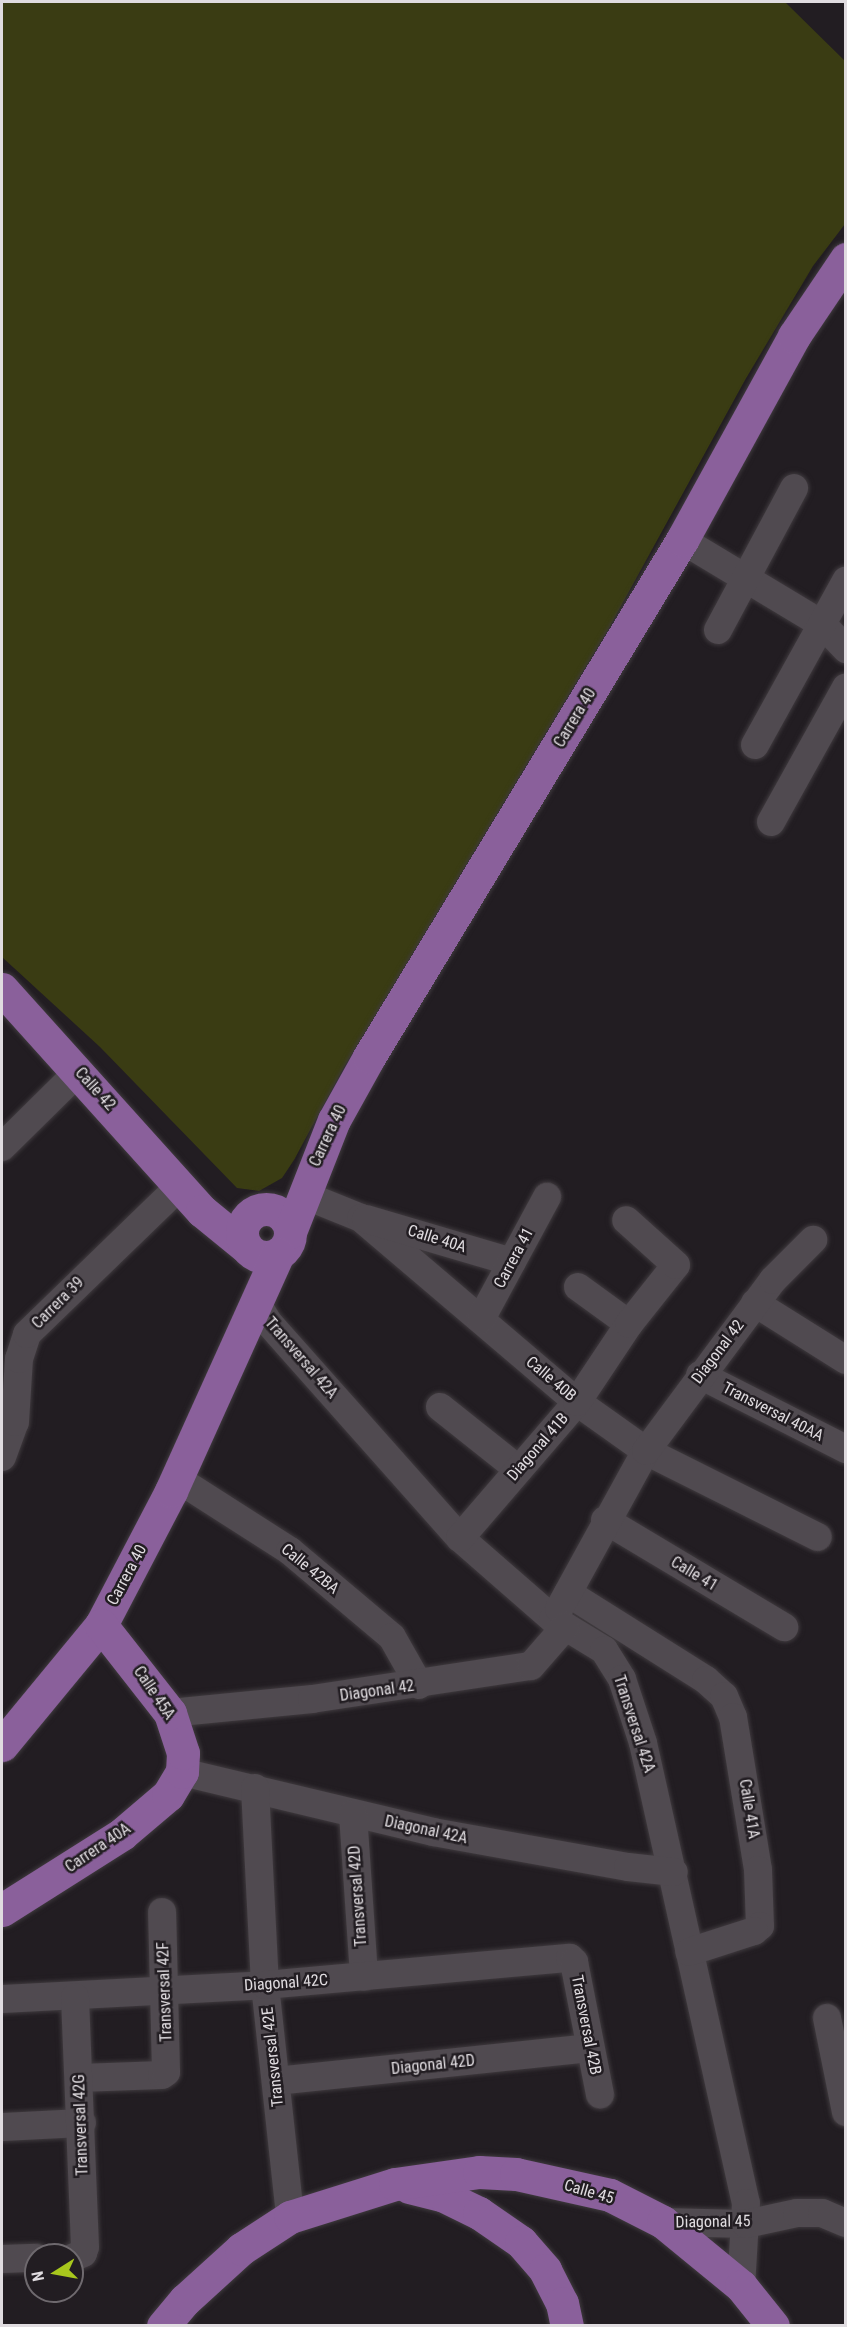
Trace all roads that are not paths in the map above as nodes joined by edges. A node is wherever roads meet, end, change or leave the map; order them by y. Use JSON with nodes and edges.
{"nodes":[{"id":1,"x":846,"y":259,"type":"edge"},
{"id":2,"x":794,"y":488,"type":"dead end"},
{"id":3,"x":682,"y":540,"type":"junction"},
{"id":4,"x":745,"y":578,"type":"junction"},
{"id":5,"x":846,"y":581,"type":"edge"},
{"id":6,"x":822,"y":624,"type":"junction"},
{"id":7,"x":718,"y":630,"type":"dead end"},
{"id":8,"x":846,"y":649,"type":"edge"},
{"id":9,"x":846,"y":687,"type":"edge"},
{"id":10,"x":755,"y":745,"type":"dead end"},
{"id":11,"x":771,"y":822,"type":"dead end"},
{"id":12,"x":2,"y":988,"type":"edge"},
{"id":13,"x":79,"y":1071,"type":"junction"},
{"id":14,"x":2,"y":1147,"type":"edge"},
{"id":15,"x":307,"y":1187,"type":"junction"},
{"id":16,"x":184,"y":1188,"type":"junction"},
{"id":17,"x":547,"y":1197,"type":"dead end"},
{"id":18,"x":361,"y":1218,"type":"junction"},
{"id":19,"x":626,"y":1220,"type":"dead end"},
{"id":20,"x":265,"y":1234,"type":"junction"},
{"id":21,"x":813,"y":1240,"type":"dead end"},
{"id":22,"x":513,"y":1262,"type":"junction"},
{"id":23,"x":578,"y":1287,"type":"dead end"},
{"id":24,"x":259,"y":1294,"type":"junction"},
{"id":25,"x":755,"y":1302,"type":"junction"},
{"id":26,"x":481,"y":1319,"type":"junction"},
{"id":27,"x":629,"y":1324,"type":"junction"},
{"id":28,"x":846,"y":1360,"type":"edge"},
{"id":29,"x":700,"y":1375,"type":"junction"},
{"id":30,"x":577,"y":1402,"type":"junction"},
{"id":31,"x":440,"y":1407,"type":"dead end"},
{"id":32,"x":846,"y":1449,"type":"edge"},
{"id":33,"x":646,"y":1450,"type":"junction"},
{"id":34,"x":2,"y":1457,"type":"edge"},
{"id":35,"x":518,"y":1469,"type":"junction"},
{"id":36,"x":176,"y":1478,"type":"junction"},
{"id":37,"x":605,"y":1520,"type":"junction"},
{"id":38,"x":818,"y":1537,"type":"dead end"},
{"id":39,"x":460,"y":1538,"type":"junction"},
{"id":40,"x":568,"y":1593,"type":"junction"},
{"id":41,"x":559,"y":1623,"type":"junction"},
{"id":42,"x":101,"y":1625,"type":"junction"},
{"id":43,"x":784,"y":1628,"type":"dead end"},
{"id":44,"x":419,"y":1685,"type":"junction"},
{"id":45,"x":170,"y":1713,"type":"junction"},
{"id":46,"x":2,"y":1745,"type":"edge"},
{"id":47,"x":182,"y":1772,"type":"junction"},
{"id":48,"x":255,"y":1788,"type":"junction"},
{"id":49,"x":353,"y":1814,"type":"junction"},
{"id":50,"x":674,"y":1872,"type":"junction"},
{"id":51,"x":2,"y":1910,"type":"edge"},
{"id":52,"x":162,"y":1912,"type":"dead end"},
{"id":53,"x":689,"y":1952,"type":"junction"},
{"id":54,"x":570,"y":1958,"type":"joint"},
{"id":55,"x":364,"y":1977,"type":"junction"},
{"id":56,"x":265,"y":1985,"type":"junction"},
{"id":57,"x":165,"y":1992,"type":"junction"},
{"id":58,"x":75,"y":1997,"type":"junction"},
{"id":59,"x":2,"y":1999,"type":"edge"},
{"id":60,"x":827,"y":2018,"type":"dead end"},
{"id":61,"x":589,"y":2048,"type":"junction"},
{"id":62,"x":80,"y":2078,"type":"junction"},
{"id":63,"x":276,"y":2082,"type":"junction"},
{"id":64,"x":600,"y":2094,"type":"dead end"},
{"id":65,"x":846,"y":2112,"type":"edge"},
{"id":66,"x":82,"y":2123,"type":"junction"},
{"id":67,"x":2,"y":2127,"type":"edge"},
{"id":68,"x":741,"y":2182,"type":"junction"},
{"id":69,"x":395,"y":2184,"type":"junction"},
{"id":70,"x":797,"y":2213,"type":"junction"},
{"id":71,"x":290,"y":2217,"type":"junction"},
{"id":72,"x":845,"y":2221,"type":"edge"},
{"id":73,"x":663,"y":2222,"type":"junction"},
{"id":74,"x":746,"y":2224,"type":"junction"},
{"id":75,"x":77,"y":2243,"type":"edge"},
{"id":76,"x":24,"y":2258,"type":"edge"},
{"id":77,"x":2,"y":2259,"type":"edge"},
{"id":78,"x":741,"y":2286,"type":"junction"},
{"id":79,"x":163,"y":2325,"type":"edge"},
{"id":80,"x":567,"y":2325,"type":"edge"},
{"id":81,"x":773,"y":2325,"type":"edge"}],
"edges":[{"from":1,"to":3,"type":"main road","name":"Carrera 40"},
{"from":2,"to":4,"type":"street"},
{"from":3,"to":4,"type":"street"},
{"from":3,"to":15,"type":"main road","name":"Carrera 40"},
{"from":4,"to":6,"type":"street"},
{"from":4,"to":7,"type":"street"},
{"from":5,"to":6,"type":"street"},
{"from":6,"to":8,"type":"street"},
{"from":6,"to":10,"type":"street"},
{"from":9,"to":11,"type":"street"},
{"from":12,"to":13,"type":"main road","name":"Calle 42"},
{"from":13,"to":14,"type":"street"},
{"from":13,"to":16,"type":"main road","name":"Calle 42"},
{"from":15,"to":18,"type":"street","name":"Calle 40B"},
{"from":15,"to":20,"type":"main road","name":"Carrera 40"},
{"from":16,"to":20,"type":"main road"},
{"from":16,"to":34,"type":"street","name":"Carrera 39"},
{"from":17,"to":22,"type":"street","name":"Carrera 41"},
{"from":18,"to":22,"type":"street","name":"Calle 40A"},
{"from":18,"to":26,"type":"street","name":"Calle 40B"},
{"from":19,"to":27,"type":"street","name":"Diagonal 41B"},
{"from":20,"to":24,"type":"main road"},
{"from":21,"to":25,"type":"street","name":"Diagonal 42"},
{"from":22,"to":26,"type":"street","name":"Carrera 41"},
{"from":23,"to":27,"type":"street"},
{"from":24,"to":36,"type":"main road","name":"Carrera 40"},
{"from":24,"to":39,"type":"street","name":"Transversal 42A"},
{"from":25,"to":28,"type":"street"},
{"from":25,"to":29,"type":"street","name":"Diagonal 42"},
{"from":26,"to":30,"type":"street","name":"Calle 40B"},
{"from":27,"to":30,"type":"street","name":"Diagonal 41B"},
{"from":29,"to":32,"type":"street","name":"Transversal 40AA"},
{"from":29,"to":33,"type":"street","name":"Diagonal 42"},
{"from":30,"to":33,"type":"street","name":"Calle 40B"},
{"from":30,"to":35,"type":"street","name":"Diagonal 41B"},
{"from":31,"to":35,"type":"street"},
{"from":33,"to":37,"type":"street","name":"Diagonal 42"},
{"from":33,"to":38,"type":"street","name":"Calle 40B"},
{"from":35,"to":39,"type":"street","name":"Diagonal 41B"},
{"from":36,"to":42,"type":"main road","name":"Carrera 40"},
{"from":36,"to":44,"type":"street","name":"Calle 42BA"},
{"from":37,"to":40,"type":"street","name":"Diagonal 42"},
{"from":37,"to":43,"type":"street","name":"Calle 41"},
{"from":39,"to":41,"type":"street","name":"Transversal 42A"},
{"from":40,"to":41,"type":"street","name":"Diagonal 42"},
{"from":40,"to":53,"type":"street","name":"Calle 41A"},
{"from":41,"to":44,"type":"street","name":"Diagonal 42"},
{"from":41,"to":50,"type":"street","name":"Transversal 42A"},
{"from":42,"to":45,"type":"main road","name":"Calle 45A"},
{"from":42,"to":46,"type":"main road","name":"Carrera 40"},
{"from":44,"to":45,"type":"street","name":"Diagonal 42"},
{"from":45,"to":47,"type":"main road","name":"Calle 45A"},
{"from":47,"to":48,"type":"street","name":"Diagonal 42A"},
{"from":47,"to":51,"type":"main road","name":"Carrera 40A"},
{"from":48,"to":49,"type":"street","name":"Diagonal 42A"},
{"from":48,"to":56,"type":"street","name":"Transversal 42E"},
{"from":49,"to":50,"type":"street","name":"Diagonal 42A"},
{"from":49,"to":55,"type":"street","name":"Transversal 42D"},
{"from":50,"to":53,"type":"street","name":"Transversal 42A"},
{"from":52,"to":57,"type":"street","name":"Transversal 42F"},
{"from":53,"to":68,"type":"street","name":"Transversal 42A"},
{"from":54,"to":55,"type":"street","name":"Diagonal 42C"},
{"from":54,"to":61,"type":"street","name":"Transversal 42B"},
{"from":55,"to":56,"type":"street","name":"Diagonal 42C"},
{"from":56,"to":57,"type":"street","name":"Diagonal 42C"},
{"from":56,"to":63,"type":"street","name":"Transversal 42E"},
{"from":57,"to":58,"type":"street","name":"Diagonal 42C"},
{"from":57,"to":62,"type":"street","name":"Transversal 42F"},
{"from":58,"to":59,"type":"street","name":"Diagonal 42C"},
{"from":58,"to":62,"type":"street","name":"Transversal 42G"},
{"from":60,"to":65,"type":"street"},
{"from":61,"to":63,"type":"street","name":"Diagonal 42D"},
{"from":61,"to":64,"type":"street","name":"Transversal 42B"},
{"from":62,"to":66,"type":"street","name":"Transversal 42G"},
{"from":63,"to":71,"type":"street","name":"Transversal 42E"},
{"from":66,"to":67,"type":"street"},
{"from":66,"to":75,"type":"street","name":"Transversal 42G"},
{"from":68,"to":70,"type":"street","name":"Diagonal 45"},
{"from":68,"to":74,"type":"street","name":"Transversal 42A"},
{"from":69,"to":71,"type":"main road","name":"Calle 45"},
{"from":69,"to":73,"type":"main road","name":"Calle 45"},
{"from":69,"to":80,"type":"main road"},
{"from":70,"to":72,"type":"street","name":"Diagonal 45"},
{"from":70,"to":74,"type":"street","name":"Diagonal 45"},
{"from":71,"to":79,"type":"main road","name":"Calle 45"},
{"from":73,"to":74,"type":"street","name":"Diagonal 45"},
{"from":73,"to":78,"type":"main road","name":"Calle 45"},
{"from":74,"to":78,"type":"street","name":"Transversal 42A"},
{"from":76,"to":77,"type":"street"},
{"from":78,"to":81,"type":"main road","name":"Calle 45"}]}
